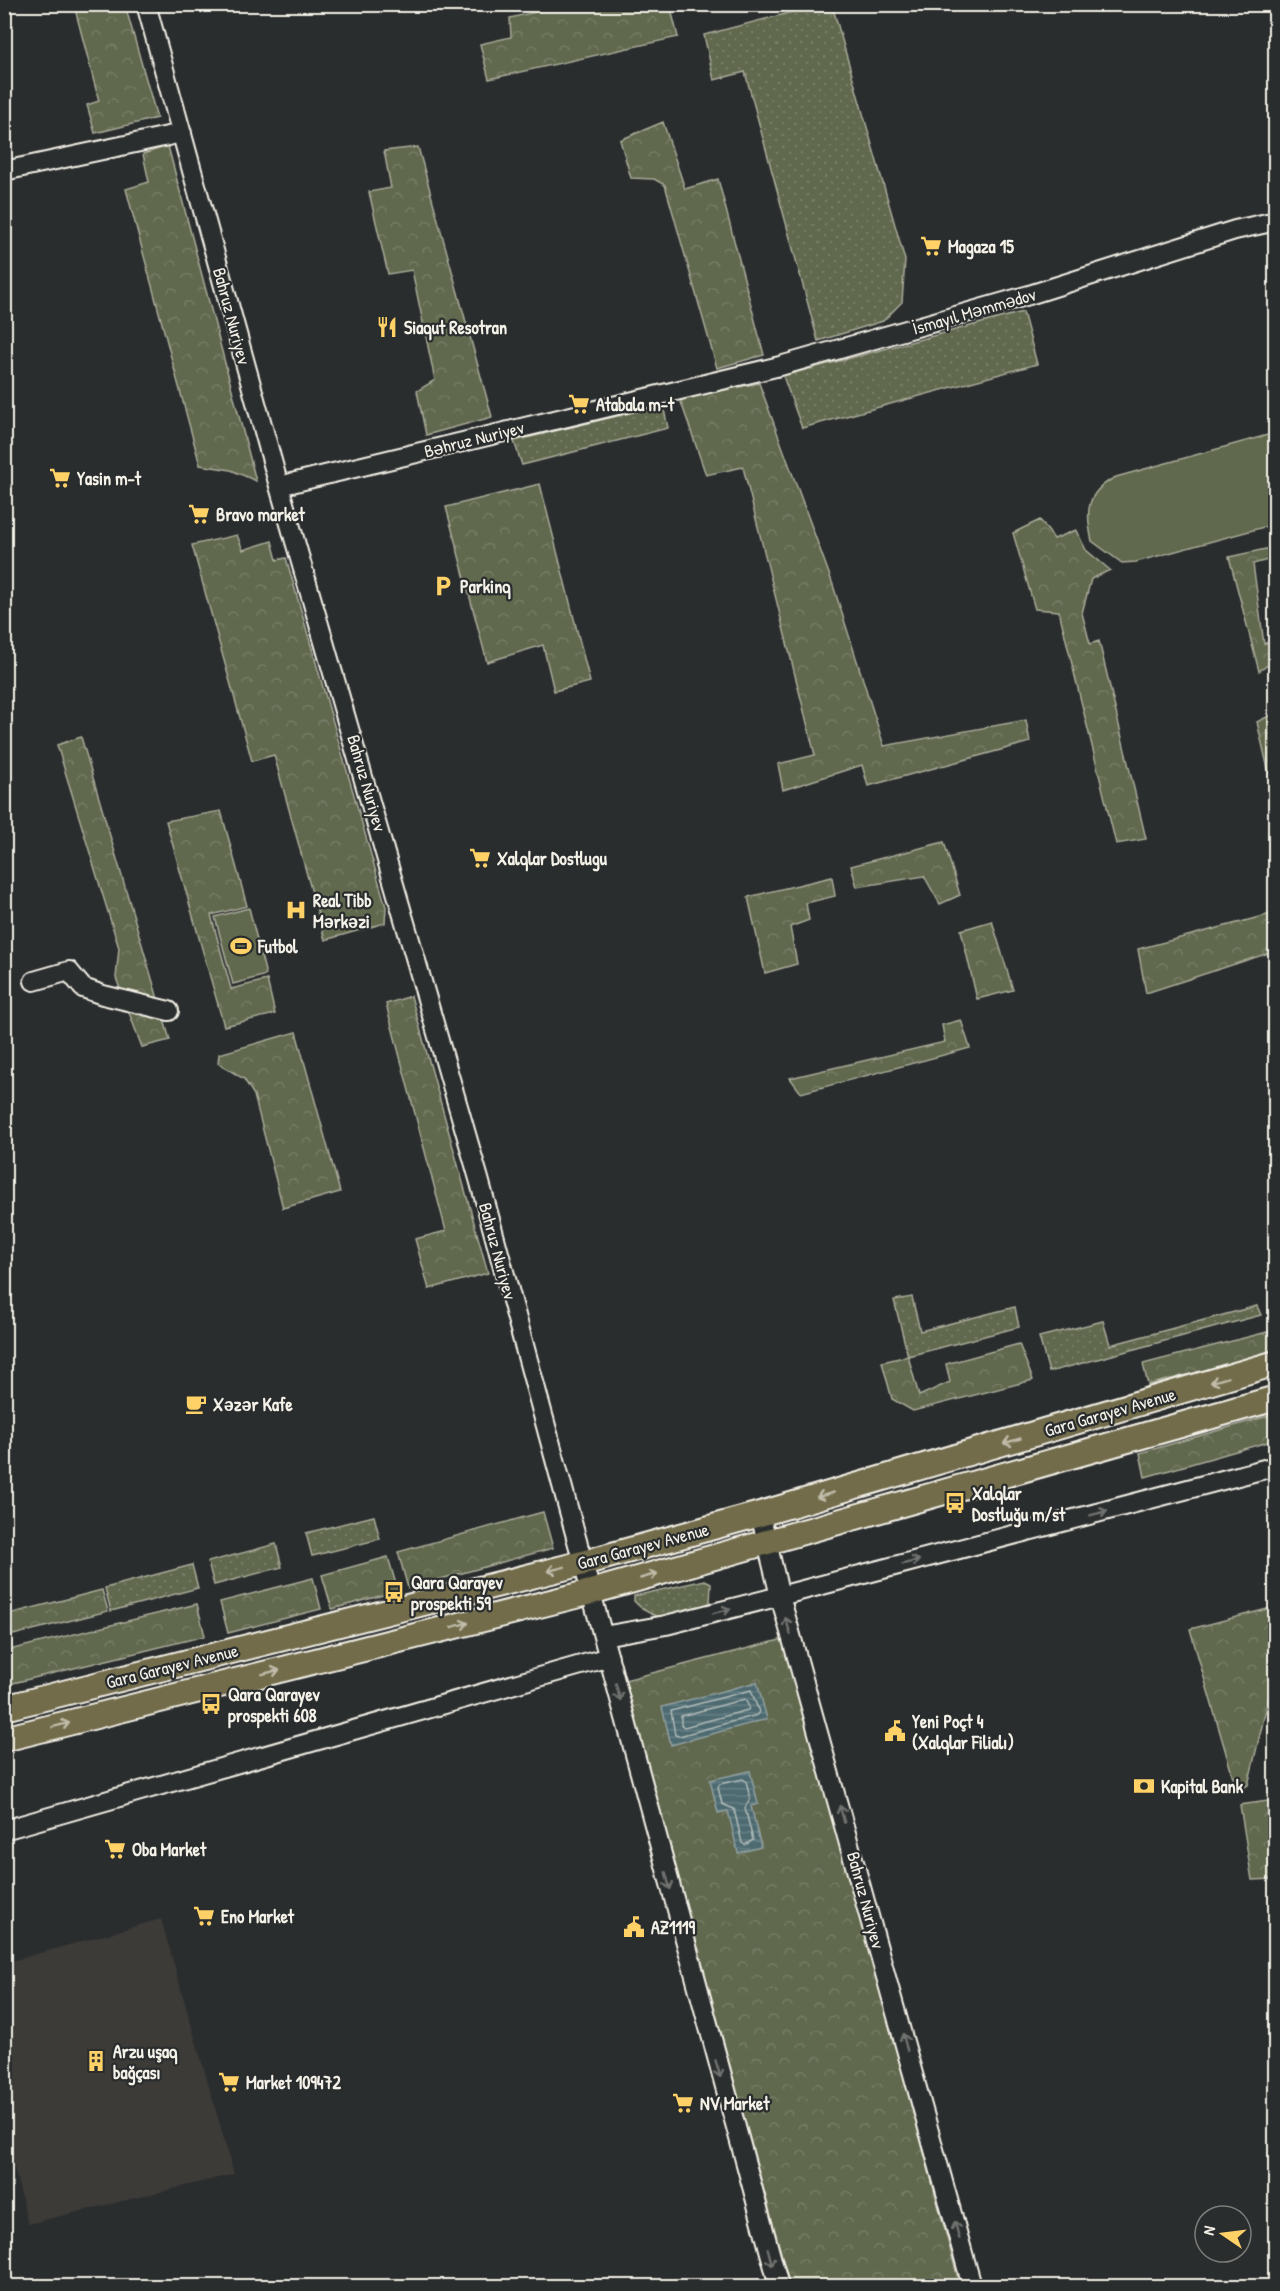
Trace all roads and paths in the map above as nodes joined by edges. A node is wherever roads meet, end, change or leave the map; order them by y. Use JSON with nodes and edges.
{"nodes":[{"id":1,"x":146,"y":4,"type":"edge"},
{"id":2,"x":182,"y":133,"type":"junction"},
{"id":3,"x":4,"y":171,"type":"edge"},
{"id":4,"x":1275,"y":221,"type":"edge"},
{"id":5,"x":669,"y":392,"type":"joint"},
{"id":6,"x":279,"y":486,"type":"junction"},
{"id":7,"x":34,"y":981,"type":"dead end"},
{"id":8,"x":169,"y":1011,"type":"dead end"},
{"id":9,"x":1275,"y":1363,"type":"edge"},
{"id":10,"x":1275,"y":1398,"type":"edge"},
{"id":11,"x":1275,"y":1466,"type":"edge"},
{"id":12,"x":760,"y":1514,"type":"junction"},
{"id":13,"x":767,"y":1542,"type":"junction"},
{"id":14,"x":583,"y":1563,"type":"junction"},
{"id":15,"x":591,"y":1592,"type":"junction"},
{"id":16,"x":780,"y":1596,"type":"junction"},
{"id":17,"x":603,"y":1636,"type":"junction"},
{"id":18,"x":609,"y":1657,"type":"junction"},
{"id":19,"x":4,"y":1708,"type":"edge"},
{"id":20,"x":4,"y":1739,"type":"edge"},
{"id":21,"x":4,"y":1830,"type":"edge"},
{"id":22,"x":778,"y":2286,"type":"edge"},
{"id":23,"x":972,"y":2286,"type":"edge"}],
"edges":[{"from":1,"to":2,"type":"street","name":"Bahruz Nuriyev"},
{"from":2,"to":3,"type":"street"},
{"from":2,"to":6,"type":"street","name":"Bahruz Nuriyev"},
{"from":4,"to":5,"type":"street","name":"İsmayıl Məmmədov"},
{"from":5,"to":6,"type":"street","name":"Bəhruz Nuriyev"},
{"from":6,"to":14,"type":"street","name":"Bahruz Nuriyev"},
{"from":7,"to":8,"type":"street"},
{"from":9,"to":12,"type":"main road","name":"Gara Garayev Avenue","one_way":true},
{"from":10,"to":13,"type":"main road","name":"Gara Garayev Avenue"},
{"from":16,"to":11,"type":"street","one_way":true},
{"from":12,"to":13,"type":"street","name":"Bahruz Nuriyev"},
{"from":12,"to":14,"type":"main road","name":"Gara Garayev Avenue"},
{"from":15,"to":13,"type":"main road","name":"Gara Garayev Avenue","one_way":true},
{"from":13,"to":16,"type":"street","name":"Bahruz Nuriyev"},
{"from":14,"to":15,"type":"street"},
{"from":14,"to":19,"type":"main road","name":"Gara Garayev Avenue","one_way":true},
{"from":15,"to":17,"type":"street"},
{"from":20,"to":15,"type":"main road","name":"Gara Garayev Avenue","one_way":true},
{"from":17,"to":16,"type":"street","one_way":true},
{"from":23,"to":16,"type":"street","name":"Bahruz Nuriyev","one_way":true},
{"from":17,"to":18,"type":"street"},
{"from":18,"to":21,"type":"street"},
{"from":18,"to":22,"type":"street","one_way":true}]}
